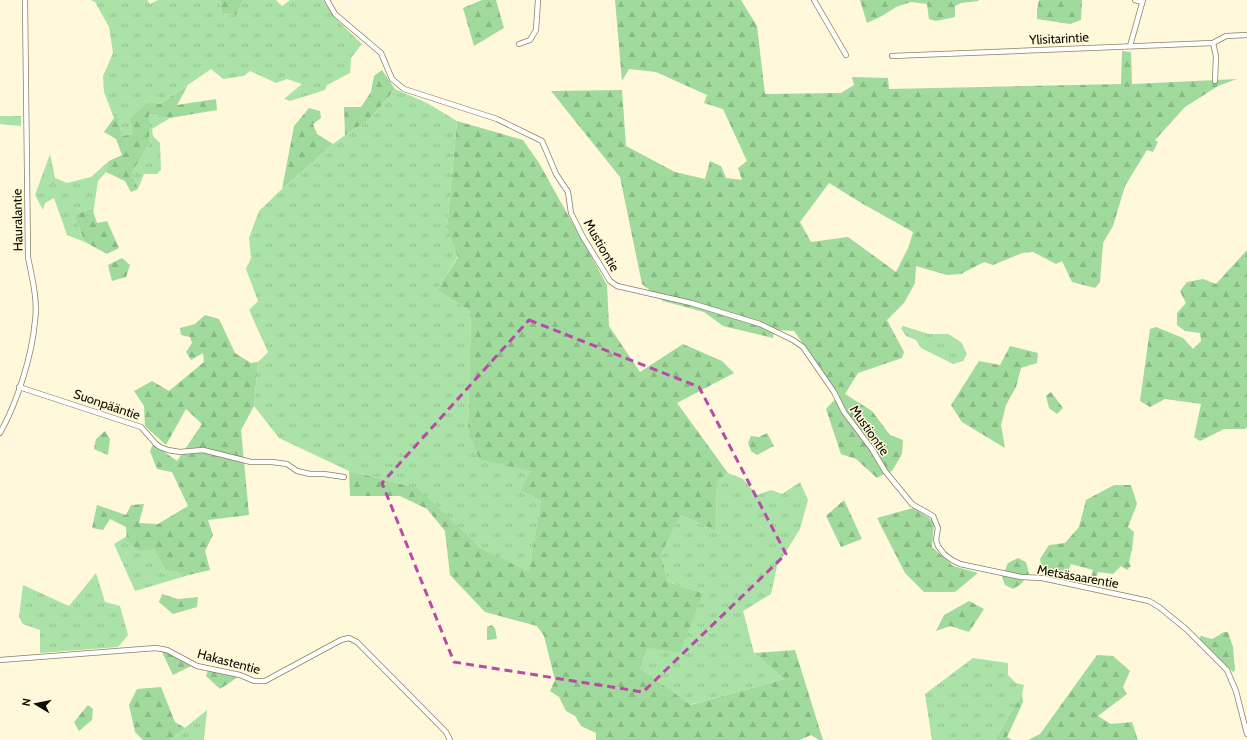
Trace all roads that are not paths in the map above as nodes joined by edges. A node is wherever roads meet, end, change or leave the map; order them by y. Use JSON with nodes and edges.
{"nodes":[{"id":1,"x":25,"y":0,"type":"edge"},
{"id":2,"x":327,"y":0,"type":"edge"},
{"id":3,"x":538,"y":0,"type":"edge"},
{"id":4,"x":814,"y":0,"type":"edge"},
{"id":5,"x":1135,"y":0,"type":"edge"},
{"id":6,"x":1143,"y":1,"type":"edge"},
{"id":7,"x":1247,"y":35,"type":"edge"},
{"id":8,"x":1213,"y":43,"type":"junction"},
{"id":9,"x":519,"y":44,"type":"dead end"},
{"id":10,"x":1130,"y":46,"type":"junction"},
{"id":11,"x":846,"y":55,"type":"dead end"},
{"id":12,"x":892,"y":56,"type":"dead end"},
{"id":13,"x":1215,"y":81,"type":"dead end"},
{"id":14,"x":19,"y":387,"type":"junction"},
{"id":15,"x":0,"y":433,"type":"edge"},
{"id":16,"x":885,"y":471,"type":"joint"},
{"id":17,"x":344,"y":478,"type":"dead end"},
{"id":18,"x":0,"y":660,"type":"edge"},
{"id":19,"x":1247,"y":734,"type":"edge"},
{"id":20,"x":450,"y":740,"type":"edge"}],
"edges":[{"from":1,"to":14,"type":"street","name":"Hauralantie"},
{"from":2,"to":16,"type":"street","name":"Mustiontie"},
{"from":3,"to":9,"type":"street"},
{"from":4,"to":11,"type":"street"},
{"from":5,"to":6,"type":"street"},
{"from":6,"to":10,"type":"street"},
{"from":7,"to":8,"type":"street","name":"Ylisitarintie"},
{"from":8,"to":10,"type":"street","name":"Ylisitarintie"},
{"from":8,"to":13,"type":"street"},
{"from":10,"to":12,"type":"street","name":"Ylisitarintie"},
{"from":14,"to":15,"type":"street","name":"Hauralantie"},
{"from":14,"to":17,"type":"street","name":"Suonpääntie"},
{"from":16,"to":19,"type":"street","name":"Metsäsaarentie"},
{"from":18,"to":20,"type":"street","name":"Hakastentie"}]}
